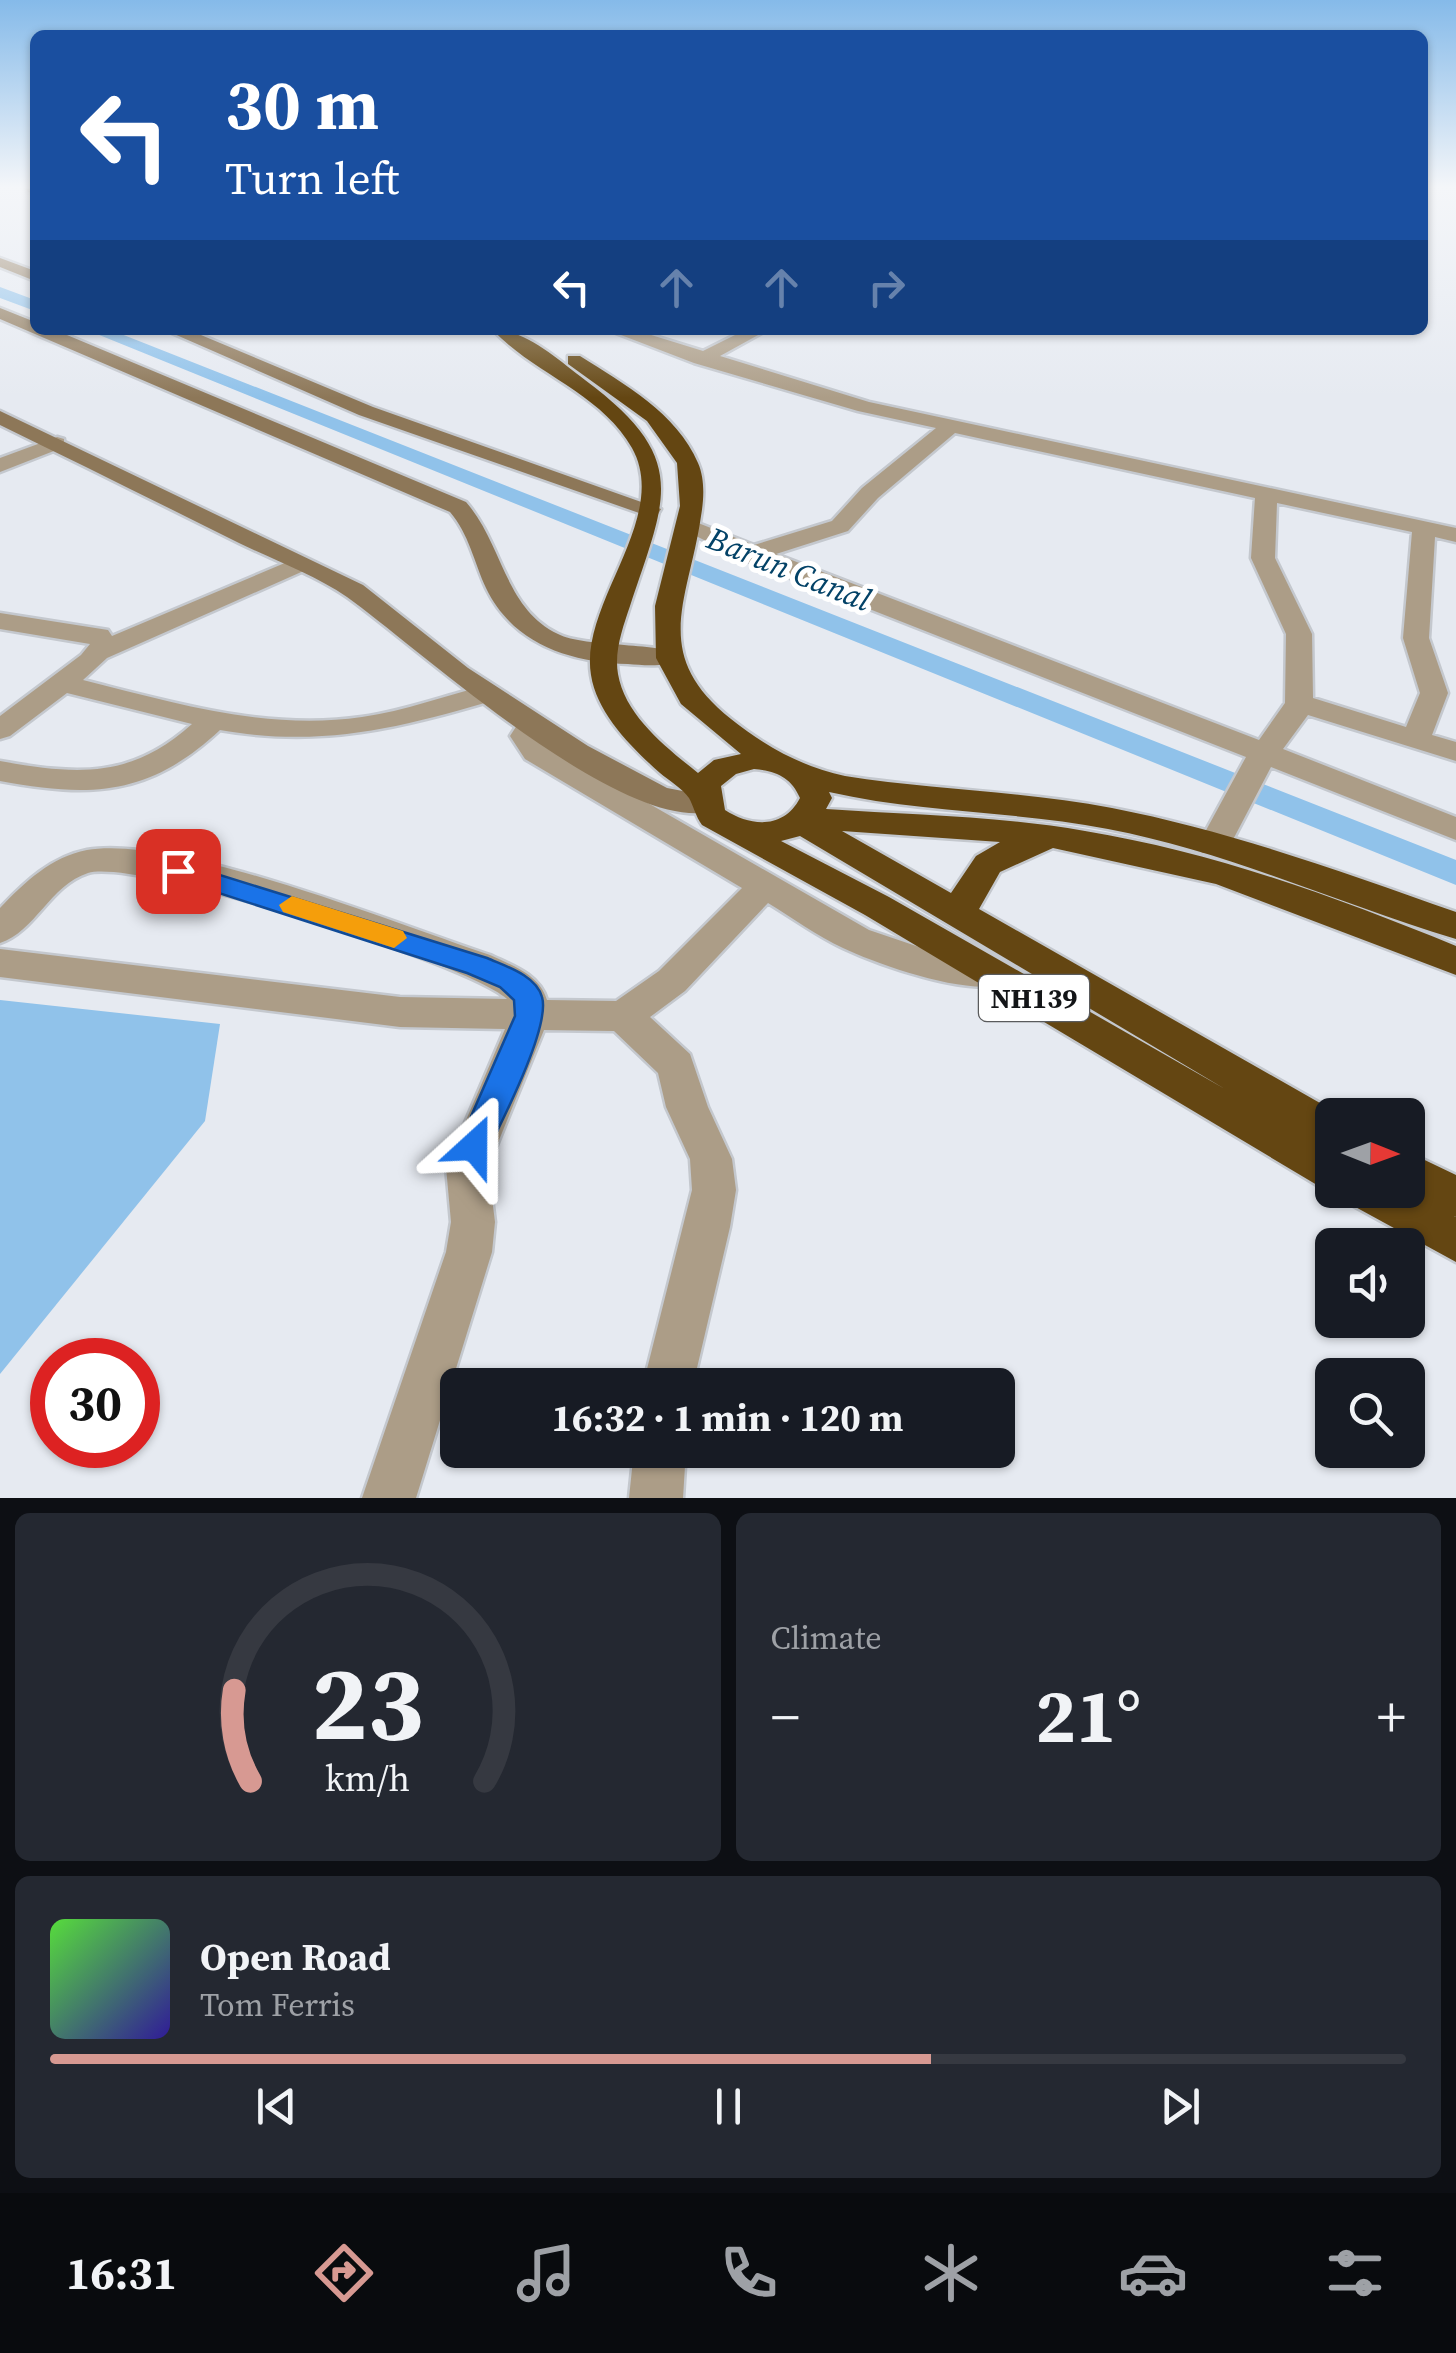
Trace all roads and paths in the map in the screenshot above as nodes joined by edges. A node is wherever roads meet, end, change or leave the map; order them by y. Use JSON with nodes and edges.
{"nodes":[{"id":1,"x":0,"y":262,"type":"edge"},
{"id":2,"x":30,"y":274,"type":"edge"},
{"id":3,"x":0,"y":313,"type":"edge"},
{"id":4,"x":30,"y":326,"type":"edge"},
{"id":5,"x":51,"y":335,"type":"edge"},
{"id":6,"x":186,"y":335,"type":"edge"},
{"id":7,"x":509,"y":335,"type":"edge"},
{"id":8,"x":536,"y":335,"type":"edge"},
{"id":9,"x":632,"y":335,"type":"edge"},
{"id":10,"x":748,"y":335,"type":"edge"},
{"id":11,"x":700,"y":359,"type":"junction"},
{"id":12,"x":0,"y":417,"type":"edge"},
{"id":13,"x":950,"y":426,"type":"junction"},
{"id":14,"x":57,"y":442,"type":"junction"},
{"id":15,"x":0,"y":466,"type":"edge"},
{"id":16,"x":1266,"y":495,"type":"junction"},
{"id":17,"x":647,"y":517,"type":"junction"},
{"id":18,"x":1424,"y":528,"type":"junction"},
{"id":19,"x":687,"y":532,"type":"junction"},
{"id":20,"x":1456,"y":535,"type":"edge"},
{"id":21,"x":750,"y":554,"type":"junction"},
{"id":22,"x":300,"y":564,"type":"junction"},
{"id":23,"x":0,"y":622,"type":"edge"},
{"id":24,"x":101,"y":651,"type":"junction"},
{"id":25,"x":665,"y":656,"type":"junction"},
{"id":26,"x":603,"y":658,"type":"junction"},
{"id":27,"x":61,"y":684,"type":"junction"},
{"id":28,"x":488,"y":693,"type":"junction"},
{"id":29,"x":1299,"y":703,"type":"junction"},
{"id":30,"x":214,"y":720,"type":"junction"},
{"id":31,"x":534,"y":722,"type":"junction"},
{"id":32,"x":0,"y":730,"type":"edge"},
{"id":33,"x":1416,"y":740,"type":"junction"},
{"id":34,"x":1270,"y":746,"type":"junction"},
{"id":35,"x":1456,"y":752,"type":"edge"},
{"id":36,"x":770,"y":760,"type":"junction"},
{"id":37,"x":0,"y":771,"type":"edge"},
{"id":38,"x":808,"y":778,"type":"junction"},
{"id":39,"x":703,"y":798,"type":"junction"},
{"id":40,"x":805,"y":820,"type":"junction"},
{"id":41,"x":732,"y":829,"type":"junction"},
{"id":42,"x":1456,"y":829,"type":"edge"},
{"id":43,"x":1050,"y":837,"type":"junction"},
{"id":44,"x":1214,"y":845,"type":"junction"},
{"id":45,"x":763,"y":887,"type":"junction"},
{"id":46,"x":961,"y":911,"type":"junction"},
{"id":47,"x":1456,"y":926,"type":"edge"},
{"id":48,"x":0,"y":930,"type":"edge"},
{"id":49,"x":1456,"y":960,"type":"edge"},
{"id":50,"x":0,"y":962,"type":"edge"},
{"id":51,"x":992,"y":974,"type":"junction"},
{"id":52,"x":530,"y":1016,"type":"junction"},
{"id":53,"x":623,"y":1016,"type":"junction"},
{"id":54,"x":1315,"y":1122,"type":"edge"},
{"id":55,"x":1315,"y":1162,"type":"edge"},
{"id":56,"x":1425,"y":1180,"type":"edge"},
{"id":57,"x":1456,"y":1196,"type":"edge"},
{"id":58,"x":1396,"y":1208,"type":"edge"},
{"id":59,"x":1456,"y":1242,"type":"edge"},
{"id":60,"x":672,"y":1368,"type":"edge"},
{"id":61,"x":658,"y":1468,"type":"edge"},
{"id":62,"x":389,"y":1498,"type":"edge"},
{"id":63,"x":656,"y":1498,"type":"edge"}],
"edges":[{"from":1,"to":2,"type":"main road"},
{"from":3,"to":4,"type":"main road"},
{"from":5,"to":26,"type":"main road"},
{"from":6,"to":17,"type":"main road"},
{"from":7,"to":17,"type":"highway"},
{"from":8,"to":19,"type":"highway"},
{"from":9,"to":11,"type":"street"},
{"from":10,"to":11,"type":"street"},
{"from":11,"to":13,"type":"street"},
{"from":12,"to":14,"type":"main road"},
{"from":13,"to":16,"type":"street"},
{"from":13,"to":21,"type":"street"},
{"from":14,"to":15,"type":"street"},
{"from":14,"to":22,"type":"main road"},
{"from":16,"to":18,"type":"street"},
{"from":16,"to":29,"type":"street"},
{"from":17,"to":26,"type":"highway"},
{"from":18,"to":20,"type":"street"},
{"from":18,"to":33,"type":"street"},
{"from":19,"to":21,"type":"street"},
{"from":19,"to":25,"type":"highway"},
{"from":21,"to":34,"type":"street"},
{"from":22,"to":24,"type":"street"},
{"from":22,"to":28,"type":"main road"},
{"from":23,"to":24,"type":"street"},
{"from":24,"to":27,"type":"street"},
{"from":25,"to":26,"type":"main road"},
{"from":25,"to":36,"type":"highway"},
{"from":26,"to":39,"type":"highway","number":"NH139"},
{"from":27,"to":30,"type":"street"},
{"from":27,"to":32,"type":"street"},
{"from":28,"to":30,"type":"street"},
{"from":28,"to":31,"type":"main road"},
{"from":29,"to":33,"type":"street"},
{"from":29,"to":34,"type":"street"},
{"from":30,"to":37,"type":"street"},
{"from":31,"to":39,"type":"main road"},
{"from":31,"to":45,"type":"street"},
{"from":33,"to":35,"type":"street"},
{"from":34,"to":42,"type":"street"},
{"from":34,"to":44,"type":"street"},
{"from":36,"to":38,"type":"highway"},
{"from":36,"to":39,"type":"highway"},
{"from":38,"to":40,"type":"highway"},
{"from":38,"to":44,"type":"highway"},
{"from":39,"to":41,"type":"highway","number":"NH139"},
{"from":40,"to":41,"type":"highway"},
{"from":40,"to":43,"type":"highway"},
{"from":40,"to":46,"type":"highway","number":"NH139"},
{"from":41,"to":51,"type":"highway","number":"NH139"},
{"from":43,"to":46,"type":"highway"},
{"from":43,"to":49,"type":"highway"},
{"from":44,"to":47,"type":"highway"},
{"from":45,"to":51,"type":"street"},
{"from":45,"to":53,"type":"street"},
{"from":46,"to":54,"type":"highway","number":"NH139"},
{"from":48,"to":52,"type":"street"},
{"from":50,"to":52,"type":"street"},
{"from":51,"to":55,"type":"highway","number":"NH139"},
{"from":52,"to":53,"type":"street"},
{"from":52,"to":62,"type":"street"},
{"from":53,"to":60,"type":"street"},
{"from":56,"to":57,"type":"highway"},
{"from":58,"to":59,"type":"highway"},
{"from":61,"to":63,"type":"street"}]}
